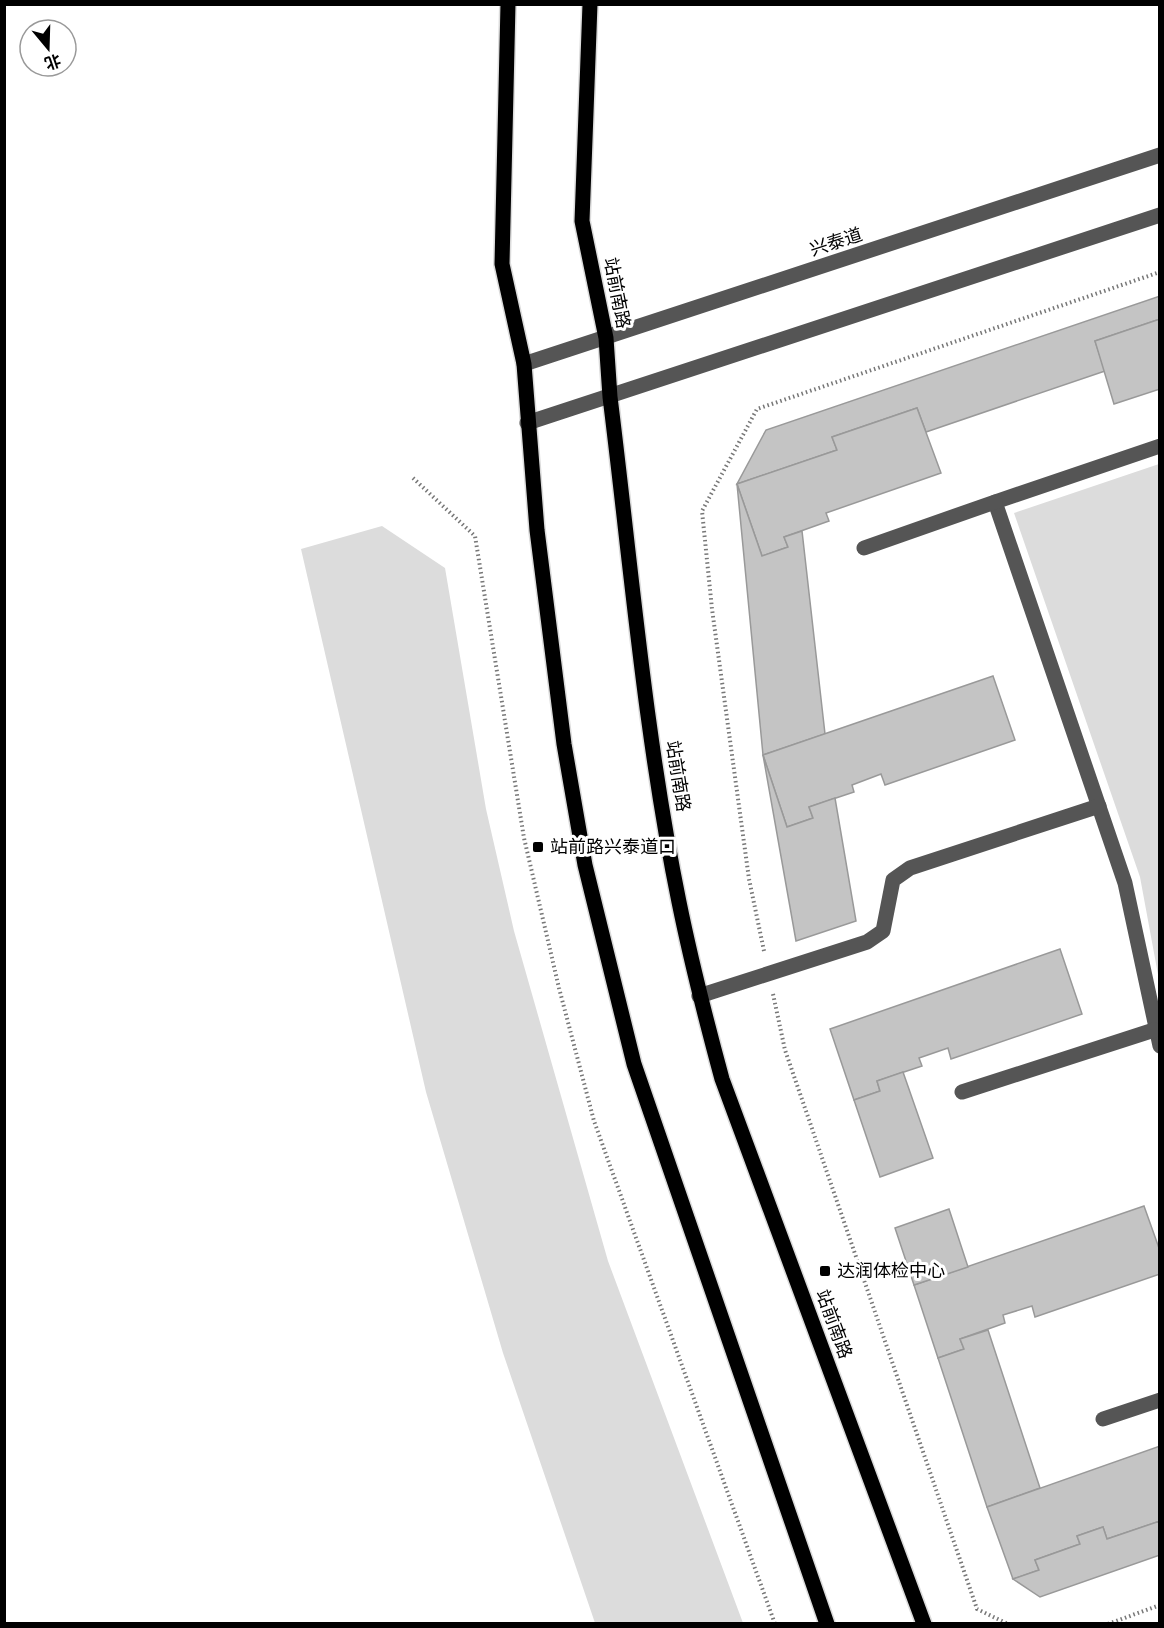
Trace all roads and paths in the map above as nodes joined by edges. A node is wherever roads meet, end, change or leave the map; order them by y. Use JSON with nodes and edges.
{"nodes":[{"id":1,"x":507,"y":4,"type":"edge"},
{"id":2,"x":590,"y":4,"type":"edge"},
{"id":3,"x":1160,"y":155,"type":"edge"},
{"id":4,"x":1160,"y":215,"type":"edge"},
{"id":5,"x":1160,"y":272,"type":"edge"},
{"id":6,"x":606,"y":338,"type":"junction"},
{"id":7,"x":524,"y":364,"type":"junction"},
{"id":8,"x":610,"y":397,"type":"junction"},
{"id":9,"x":527,"y":423,"type":"junction"},
{"id":10,"x":1160,"y":446,"type":"edge"},
{"id":11,"x":413,"y":478,"type":"dead end"},
{"id":12,"x":995,"y":502,"type":"junction"},
{"id":13,"x":864,"y":548,"type":"dead end"},
{"id":14,"x":1099,"y":806,"type":"junction"},
{"id":15,"x":769,"y":974,"type":"junction"},
{"id":16,"x":699,"y":996,"type":"junction"},
{"id":17,"x":1154,"y":1030,"type":"junction"},
{"id":18,"x":1160,"y":1046,"type":"edge"},
{"id":19,"x":962,"y":1092,"type":"dead end"},
{"id":20,"x":1160,"y":1400,"type":"edge"},
{"id":21,"x":1103,"y":1419,"type":"dead end"},
{"id":22,"x":1160,"y":1605,"type":"edge"},
{"id":23,"x":775,"y":1623,"type":"edge"},
{"id":24,"x":827,"y":1623,"type":"edge"},
{"id":25,"x":924,"y":1623,"type":"edge"},
{"id":26,"x":1008,"y":1623,"type":"edge"},
{"id":27,"x":1107,"y":1623,"type":"edge"}],
"edges":[{"from":1,"to":7,"type":"main road"},
{"from":2,"to":6,"type":"main road","name":"站前南路"},
{"from":3,"to":6,"type":"street","name":"兴泰道"},
{"from":4,"to":8,"type":"street"},
{"from":5,"to":15,"type":"path"},
{"from":6,"to":7,"type":"street","name":"兴泰道"},
{"from":6,"to":8,"type":"main road","name":"站前南路"},
{"from":7,"to":9,"type":"main road"},
{"from":8,"to":9,"type":"street"},
{"from":8,"to":16,"type":"main road","name":"站前南路"},
{"from":9,"to":24,"type":"main road"},
{"from":10,"to":12,"type":"street"},
{"from":11,"to":23,"type":"path"},
{"from":12,"to":13,"type":"street"},
{"from":12,"to":14,"type":"street"},
{"from":14,"to":15,"type":"street"},
{"from":14,"to":17,"type":"street"},
{"from":15,"to":16,"type":"street"},
{"from":15,"to":26,"type":"path"},
{"from":16,"to":25,"type":"main road","name":"站前南路"},
{"from":17,"to":18,"type":"street"},
{"from":17,"to":19,"type":"street"},
{"from":20,"to":21,"type":"street"},
{"from":22,"to":27,"type":"path"}]}
